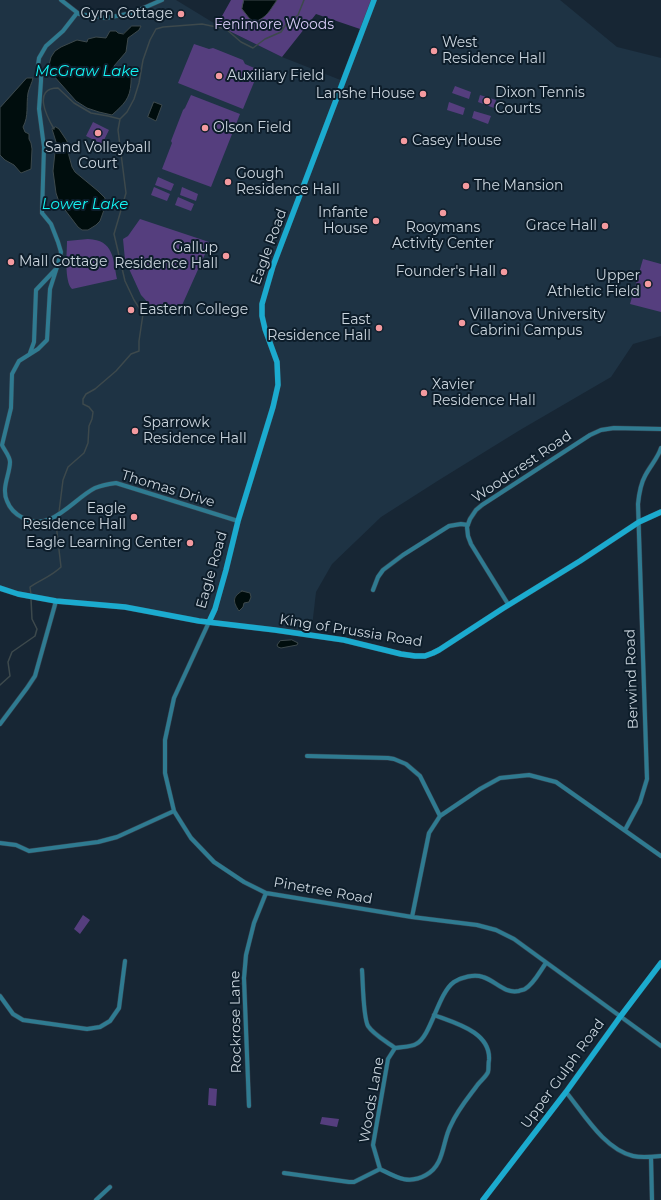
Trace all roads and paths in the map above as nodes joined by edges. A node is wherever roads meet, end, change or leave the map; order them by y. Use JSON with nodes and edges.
{"nodes":[{"id":1,"x":61,"y":0,"type":"edge"},
{"id":2,"x":162,"y":0,"type":"edge"},
{"id":3,"x":374,"y":0,"type":"edge"},
{"id":4,"x":77,"y":13,"type":"junction"},
{"id":5,"x":57,"y":268,"type":"junction"},
{"id":6,"x":30,"y":353,"type":"junction"},
{"id":7,"x":661,"y":429,"type":"edge"},
{"id":8,"x":661,"y":448,"type":"edge"},
{"id":9,"x":661,"y":512,"type":"edge"},
{"id":10,"x":238,"y":521,"type":"junction"},
{"id":11,"x":639,"y":522,"type":"junction"},
{"id":12,"x":468,"y":525,"type":"junction"},
{"id":13,"x":0,"y":588,"type":"edge"},
{"id":14,"x":374,"y":590,"type":"dead end"},
{"id":15,"x":56,"y":601,"type":"junction"},
{"id":16,"x":508,"y":604,"type":"junction"},
{"id":17,"x":209,"y":622,"type":"junction"},
{"id":18,"x":0,"y":724,"type":"edge"},
{"id":19,"x":307,"y":756,"type":"dead end"},
{"id":20,"x":174,"y":811,"type":"junction"},
{"id":21,"x":440,"y":816,"type":"junction"},
{"id":22,"x":625,"y":830,"type":"junction"},
{"id":23,"x":0,"y":843,"type":"edge"},
{"id":24,"x":661,"y":856,"type":"edge"},
{"id":25,"x":266,"y":893,"type":"junction"},
{"id":26,"x":412,"y":917,"type":"junction"},
{"id":27,"x":124,"y":961,"type":"dead end"},
{"id":28,"x":546,"y":963,"type":"junction"},
{"id":29,"x":661,"y":963,"type":"edge"},
{"id":30,"x":362,"y":970,"type":"dead end"},
{"id":31,"x":0,"y":996,"type":"edge"},
{"id":32,"x":434,"y":1015,"type":"junction"},
{"id":33,"x":620,"y":1017,"type":"junction"},
{"id":34,"x":661,"y":1046,"type":"edge"},
{"id":35,"x":395,"y":1048,"type":"junction"},
{"id":36,"x":566,"y":1092,"type":"junction"},
{"id":37,"x":249,"y":1106,"type":"dead end"},
{"id":38,"x":661,"y":1156,"type":"edge"},
{"id":39,"x":651,"y":1157,"type":"junction"},
{"id":40,"x":380,"y":1169,"type":"junction"},
{"id":41,"x":284,"y":1174,"type":"dead end"},
{"id":42,"x":110,"y":1187,"type":"dead end"},
{"id":43,"x":96,"y":1200,"type":"edge"},
{"id":44,"x":483,"y":1200,"type":"edge"},
{"id":45,"x":652,"y":1200,"type":"edge"}],
"edges":[{"from":1,"to":4,"type":"street"},
{"from":2,"to":4,"type":"street"},
{"from":3,"to":10,"type":"street","name":"Eagle Road"},
{"from":4,"to":5,"type":"street","name":"Thomas Drive"},
{"from":5,"to":6,"type":"street"},
{"from":5,"to":6,"type":"street","name":"Thomas Drive"},
{"from":6,"to":10,"type":"street","name":"Thomas Drive"},
{"from":7,"to":12,"type":"street","name":"Woodcrest Road"},
{"from":8,"to":11,"type":"street","name":"Berwind Road"},
{"from":9,"to":11,"type":"street","name":"King of Prussia Road"},
{"from":10,"to":17,"type":"street","name":"Eagle Road"},
{"from":11,"to":16,"type":"street","name":"King of Prussia Road"},
{"from":11,"to":22,"type":"street","name":"Berwind Road"},
{"from":12,"to":14,"type":"street"},
{"from":12,"to":16,"type":"street","name":"Woodcrest Road"},
{"from":13,"to":15,"type":"street","name":"King of Prussia Road"},
{"from":15,"to":17,"type":"street","name":"King of Prussia Road"},
{"from":15,"to":18,"type":"street"},
{"from":16,"to":17,"type":"street","name":"King of Prussia Road"},
{"from":17,"to":20,"type":"street","name":"Pinetree Road"},
{"from":19,"to":21,"type":"street"},
{"from":20,"to":23,"type":"street"},
{"from":20,"to":25,"type":"street","name":"Pinetree Road"},
{"from":21,"to":22,"type":"street"},
{"from":21,"to":26,"type":"street"},
{"from":22,"to":24,"type":"street"},
{"from":25,"to":26,"type":"street","name":"Pinetree Road"},
{"from":25,"to":37,"type":"street","name":"Rockrose Lane"},
{"from":26,"to":28,"type":"street","name":"Pinetree Road"},
{"from":27,"to":31,"type":"street"},
{"from":28,"to":32,"type":"street","name":"Woods Lane"},
{"from":28,"to":33,"type":"street","name":"Pinetree Road"},
{"from":29,"to":33,"type":"street","name":"Upper Gulph Road"},
{"from":30,"to":35,"type":"street"},
{"from":32,"to":35,"type":"street","name":"Woods Lane"},
{"from":32,"to":40,"type":"street"},
{"from":33,"to":34,"type":"street","name":"Pinetree Road"},
{"from":33,"to":36,"type":"street","name":"Upper Gulph Road"},
{"from":35,"to":40,"type":"street","name":"Woods Lane"},
{"from":36,"to":39,"type":"street"},
{"from":36,"to":44,"type":"street","name":"Upper Gulph Road"},
{"from":38,"to":39,"type":"street"},
{"from":39,"to":45,"type":"street"},
{"from":40,"to":41,"type":"street"},
{"from":42,"to":43,"type":"street"}]}
